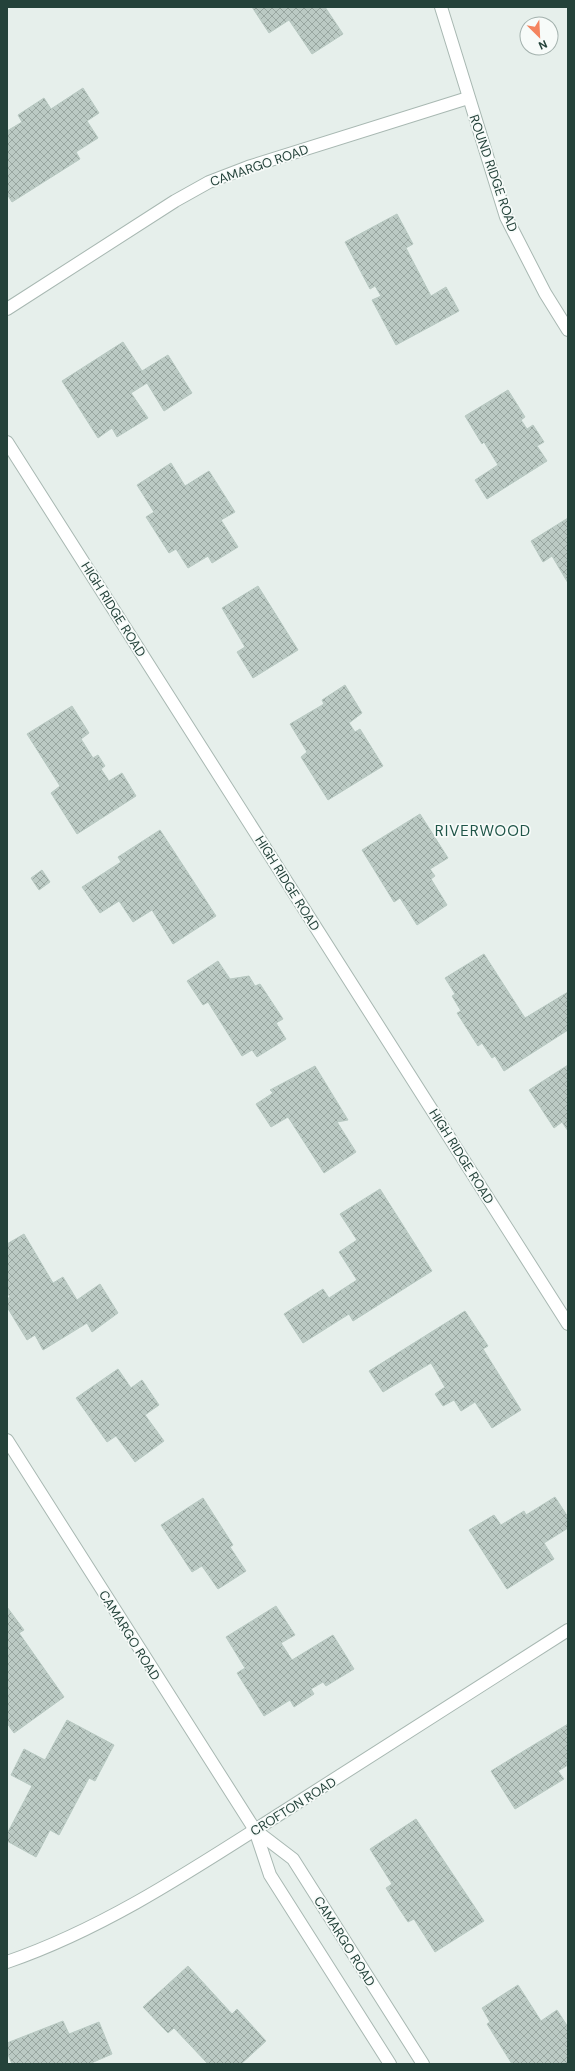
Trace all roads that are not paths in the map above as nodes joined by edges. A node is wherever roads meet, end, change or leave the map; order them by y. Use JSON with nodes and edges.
{"nodes":[{"id":1,"x":441,"y":7,"type":"edge"},
{"id":2,"x":468,"y":98,"type":"junction"},
{"id":3,"x":7,"y":309,"type":"edge"},
{"id":4,"x":568,"y":330,"type":"edge"},
{"id":5,"x":7,"y":442,"type":"edge"},
{"id":6,"x":568,"y":1324,"type":"edge"},
{"id":7,"x":7,"y":1440,"type":"edge"},
{"id":8,"x":568,"y":1630,"type":"edge"},
{"id":9,"x":255,"y":1830,"type":"junction"},
{"id":10,"x":7,"y":1962,"type":"edge"},
{"id":11,"x":390,"y":2064,"type":"edge"},
{"id":12,"x":423,"y":2064,"type":"edge"}],
"edges":[{"from":1,"to":2,"type":"street","name":"ROUND RIDGE ROAD"},
{"from":2,"to":3,"type":"street","name":"CAMARGO ROAD"},
{"from":2,"to":4,"type":"street","name":"ROUND RIDGE ROAD"},
{"from":5,"to":6,"type":"street","name":"HIGH RIDGE ROAD"},
{"from":7,"to":9,"type":"street","name":"CAMARGO ROAD"},
{"from":8,"to":9,"type":"street","name":"CROFTON ROAD"},
{"from":9,"to":10,"type":"street","name":"CROFTON ROAD"},
{"from":9,"to":11,"type":"street","name":"CAMARGO ROAD"},
{"from":9,"to":12,"type":"street","name":"CAMARGO ROAD"}]}
